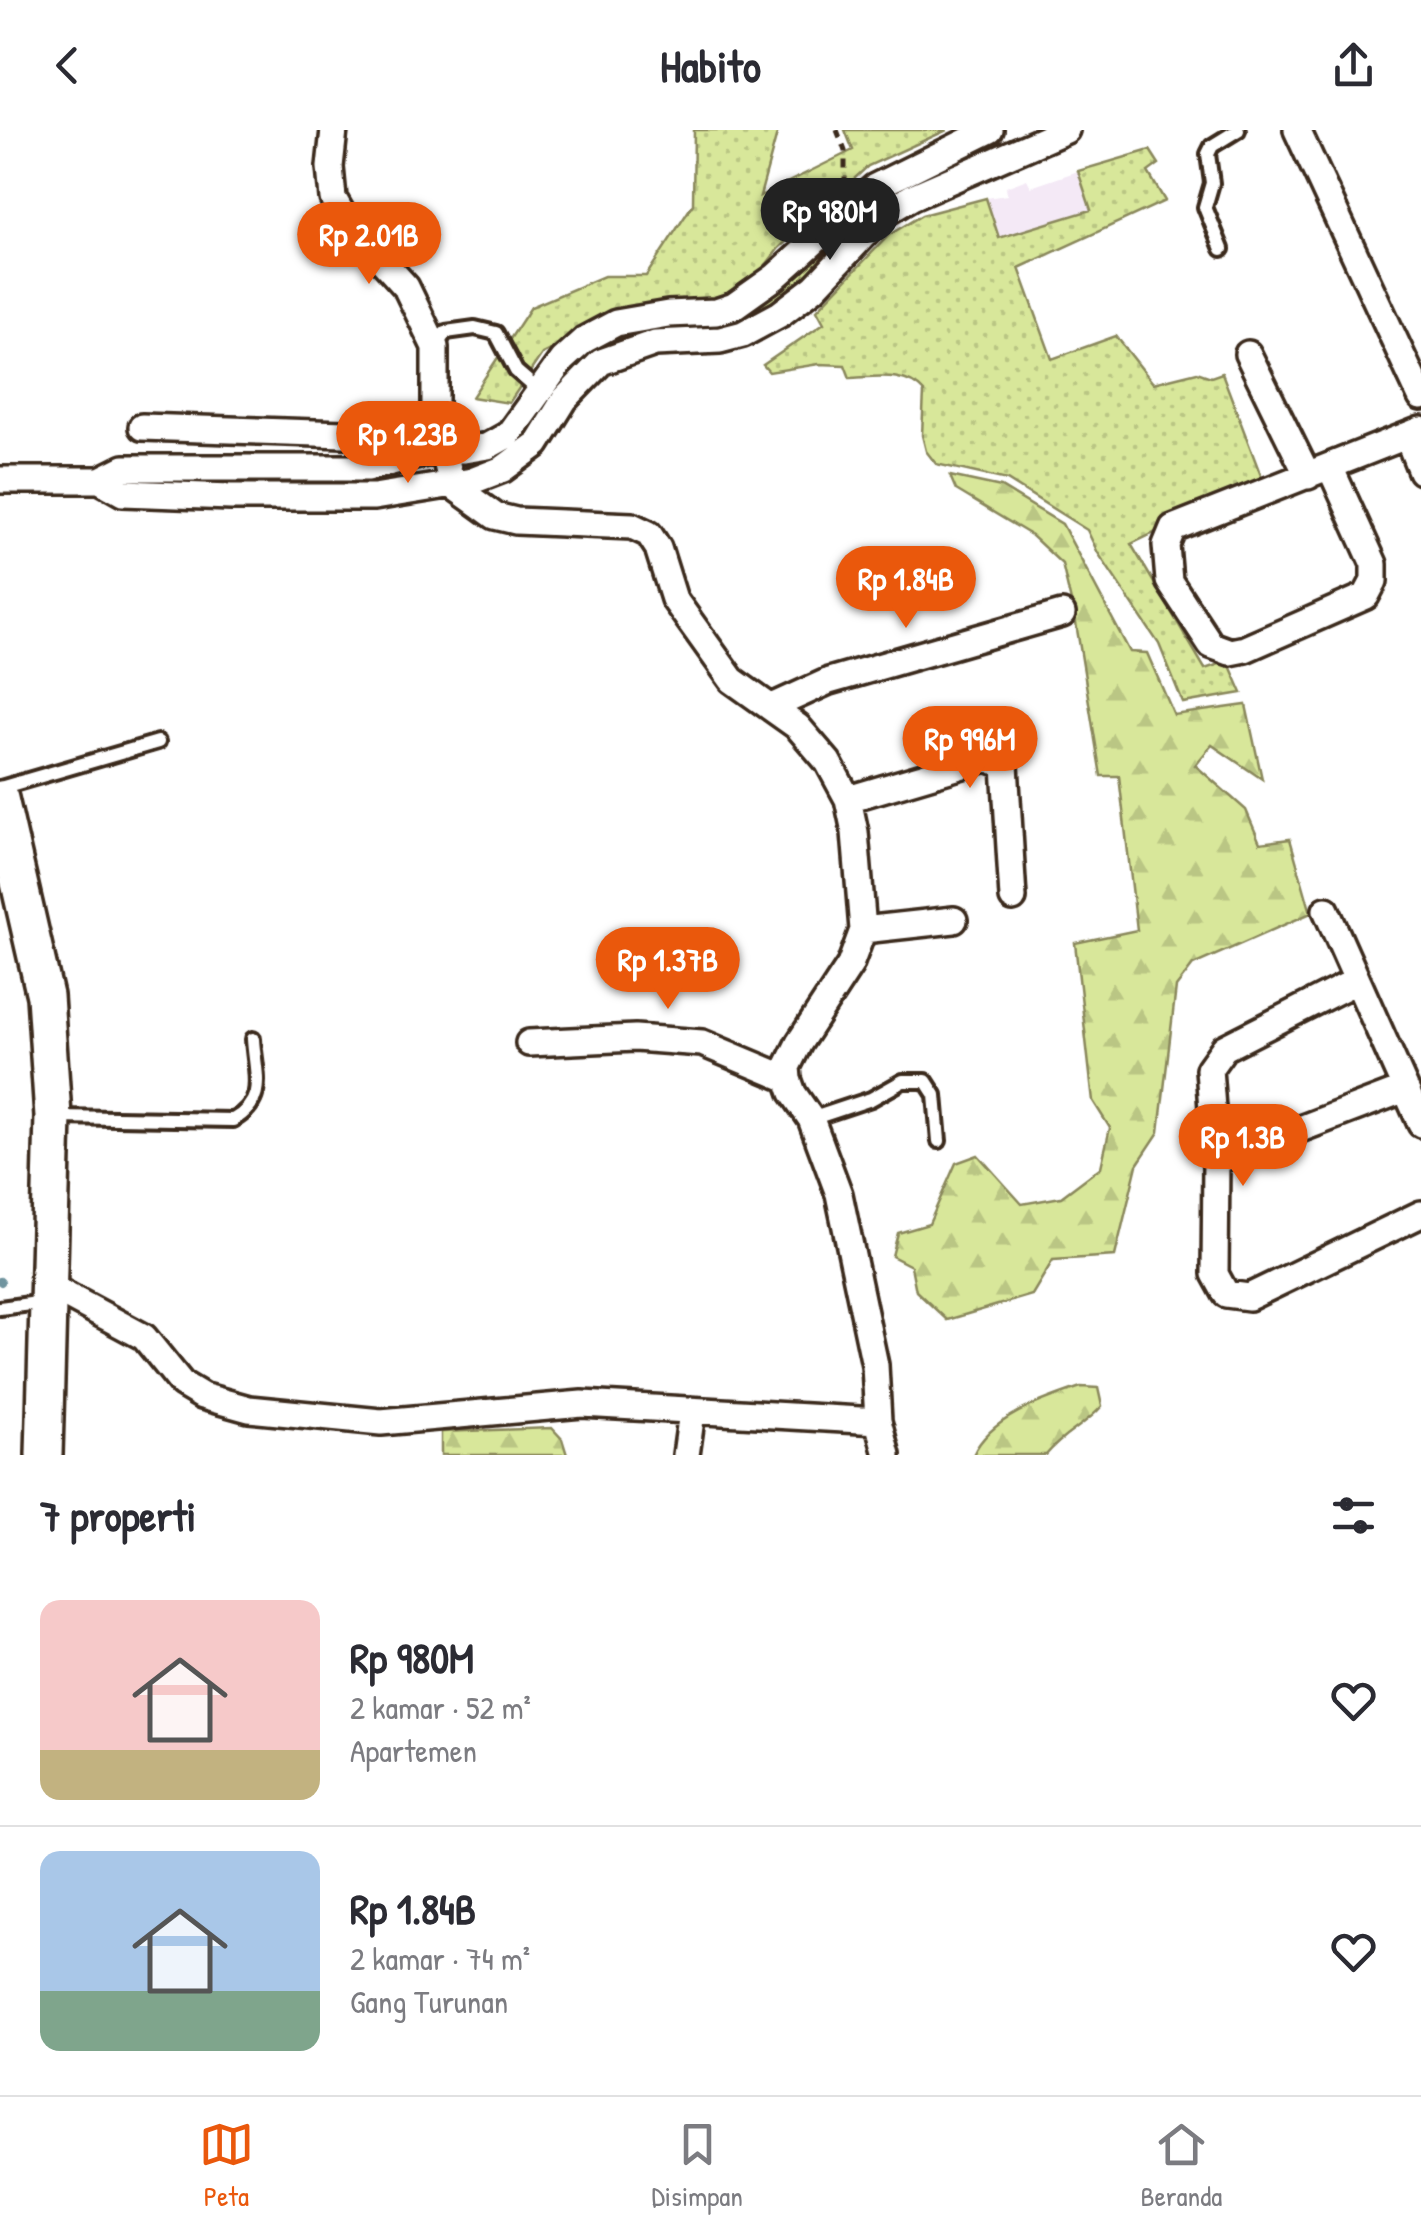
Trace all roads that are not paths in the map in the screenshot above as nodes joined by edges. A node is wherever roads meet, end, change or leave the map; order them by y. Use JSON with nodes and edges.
{"nodes":[{"id":1,"x":334,"y":130,"type":"edge"},
{"id":2,"x":951,"y":130,"type":"edge"},
{"id":3,"x":990,"y":130,"type":"edge"},
{"id":4,"x":1066,"y":130,"type":"edge"},
{"id":5,"x":1238,"y":130,"type":"edge"},
{"id":6,"x":1297,"y":130,"type":"edge"},
{"id":7,"x":902,"y":172,"type":"junction"},
{"id":8,"x":1222,"y":249,"type":"dead end"},
{"id":9,"x":435,"y":347,"type":"junction"},
{"id":10,"x":1248,"y":354,"type":"dead end"},
{"id":11,"x":539,"y":392,"type":"junction"},
{"id":12,"x":1421,"y":397,"type":"edge"},
{"id":13,"x":565,"y":399,"type":"junction"},
{"id":14,"x":434,"y":416,"type":"junction"},
{"id":15,"x":142,"y":427,"type":"dead end"},
{"id":16,"x":1414,"y":433,"type":"edge"},
{"id":17,"x":443,"y":449,"type":"junction"},
{"id":18,"x":1318,"y":471,"type":"junction"},
{"id":19,"x":1421,"y":472,"type":"edge"},
{"id":20,"x":0,"y":480,"type":"edge"},
{"id":21,"x":100,"y":480,"type":"junction"},
{"id":22,"x":452,"y":485,"type":"junction"},
{"id":23,"x":1062,"y":614,"type":"dead end"},
{"id":24,"x":772,"y":706,"type":"junction"},
{"id":25,"x":158,"y":742,"type":"dead end"},
{"id":26,"x":0,"y":788,"type":"edge"},
{"id":27,"x":848,"y":798,"type":"junction"},
{"id":28,"x":0,"y":799,"type":"edge"},
{"id":29,"x":1013,"y":898,"type":"dead end"},
{"id":30,"x":1326,"y":910,"type":"dead end"},
{"id":31,"x":954,"y":920,"type":"dead end"},
{"id":32,"x":862,"y":930,"type":"junction"},
{"id":33,"x":1356,"y":980,"type":"junction"},
{"id":34,"x":253,"y":1039,"type":"dead end"},
{"id":35,"x":530,"y":1043,"type":"dead end"},
{"id":36,"x":788,"y":1079,"type":"junction"},
{"id":37,"x":1405,"y":1089,"type":"junction"},
{"id":38,"x":53,"y":1116,"type":"junction"},
{"id":39,"x":811,"y":1119,"type":"junction"},
{"id":40,"x":1420,"y":1119,"type":"edge"},
{"id":41,"x":939,"y":1141,"type":"dead end"},
{"id":42,"x":1216,"y":1161,"type":"junction"},
{"id":43,"x":1421,"y":1214,"type":"edge"},
{"id":44,"x":48,"y":1294,"type":"junction"},
{"id":45,"x":0,"y":1308,"type":"edge"},
{"id":46,"x":692,"y":1412,"type":"junction"},
{"id":47,"x":878,"y":1421,"type":"junction"},
{"id":48,"x":44,"y":1455,"type":"edge"},
{"id":49,"x":686,"y":1455,"type":"edge"},
{"id":50,"x":887,"y":1455,"type":"edge"}],
"edges":[{"from":1,"to":9,"type":"street"},
{"from":2,"to":7,"type":"street"},
{"from":3,"to":7,"type":"street"},
{"from":4,"to":13,"type":"street"},
{"from":5,"to":8,"type":"lane"},
{"from":6,"to":12,"type":"street"},
{"from":7,"to":11,"type":"street"},
{"from":9,"to":11,"type":"lane"},
{"from":9,"to":14,"type":"street"},
{"from":10,"to":18,"type":"street"},
{"from":11,"to":13,"type":"street"},
{"from":11,"to":17,"type":"street"},
{"from":13,"to":22,"type":"street"},
{"from":14,"to":15,"type":"street"},
{"from":14,"to":17,"type":"street"},
{"from":16,"to":18,"type":"street"},
{"from":16,"to":19,"type":"street"},
{"from":17,"to":21,"type":"street"},
{"from":17,"to":22,"type":"street"},
{"from":18,"to":18,"type":"street"},
{"from":20,"to":21,"type":"street"},
{"from":21,"to":22,"type":"street"},
{"from":22,"to":24,"type":"street"},
{"from":23,"to":24,"type":"street"},
{"from":24,"to":27,"type":"street"},
{"from":25,"to":26,"type":"lane"},
{"from":27,"to":29,"type":"street"},
{"from":27,"to":32,"type":"street"},
{"from":28,"to":38,"type":"main road"},
{"from":30,"to":33,"type":"street"},
{"from":31,"to":32,"type":"street"},
{"from":32,"to":36,"type":"street"},
{"from":33,"to":37,"type":"street"},
{"from":33,"to":42,"type":"street"},
{"from":34,"to":38,"type":"lane"},
{"from":35,"to":36,"type":"street"},
{"from":36,"to":39,"type":"street"},
{"from":37,"to":40,"type":"street"},
{"from":37,"to":42,"type":"street"},
{"from":38,"to":44,"type":"main road"},
{"from":39,"to":41,"type":"lane"},
{"from":39,"to":47,"type":"street"},
{"from":42,"to":43,"type":"street"},
{"from":44,"to":45,"type":"lane"},
{"from":44,"to":46,"type":"street"},
{"from":44,"to":48,"type":"main road"},
{"from":46,"to":47,"type":"street"},
{"from":46,"to":49,"type":"street"},
{"from":47,"to":50,"type":"street"}]}
